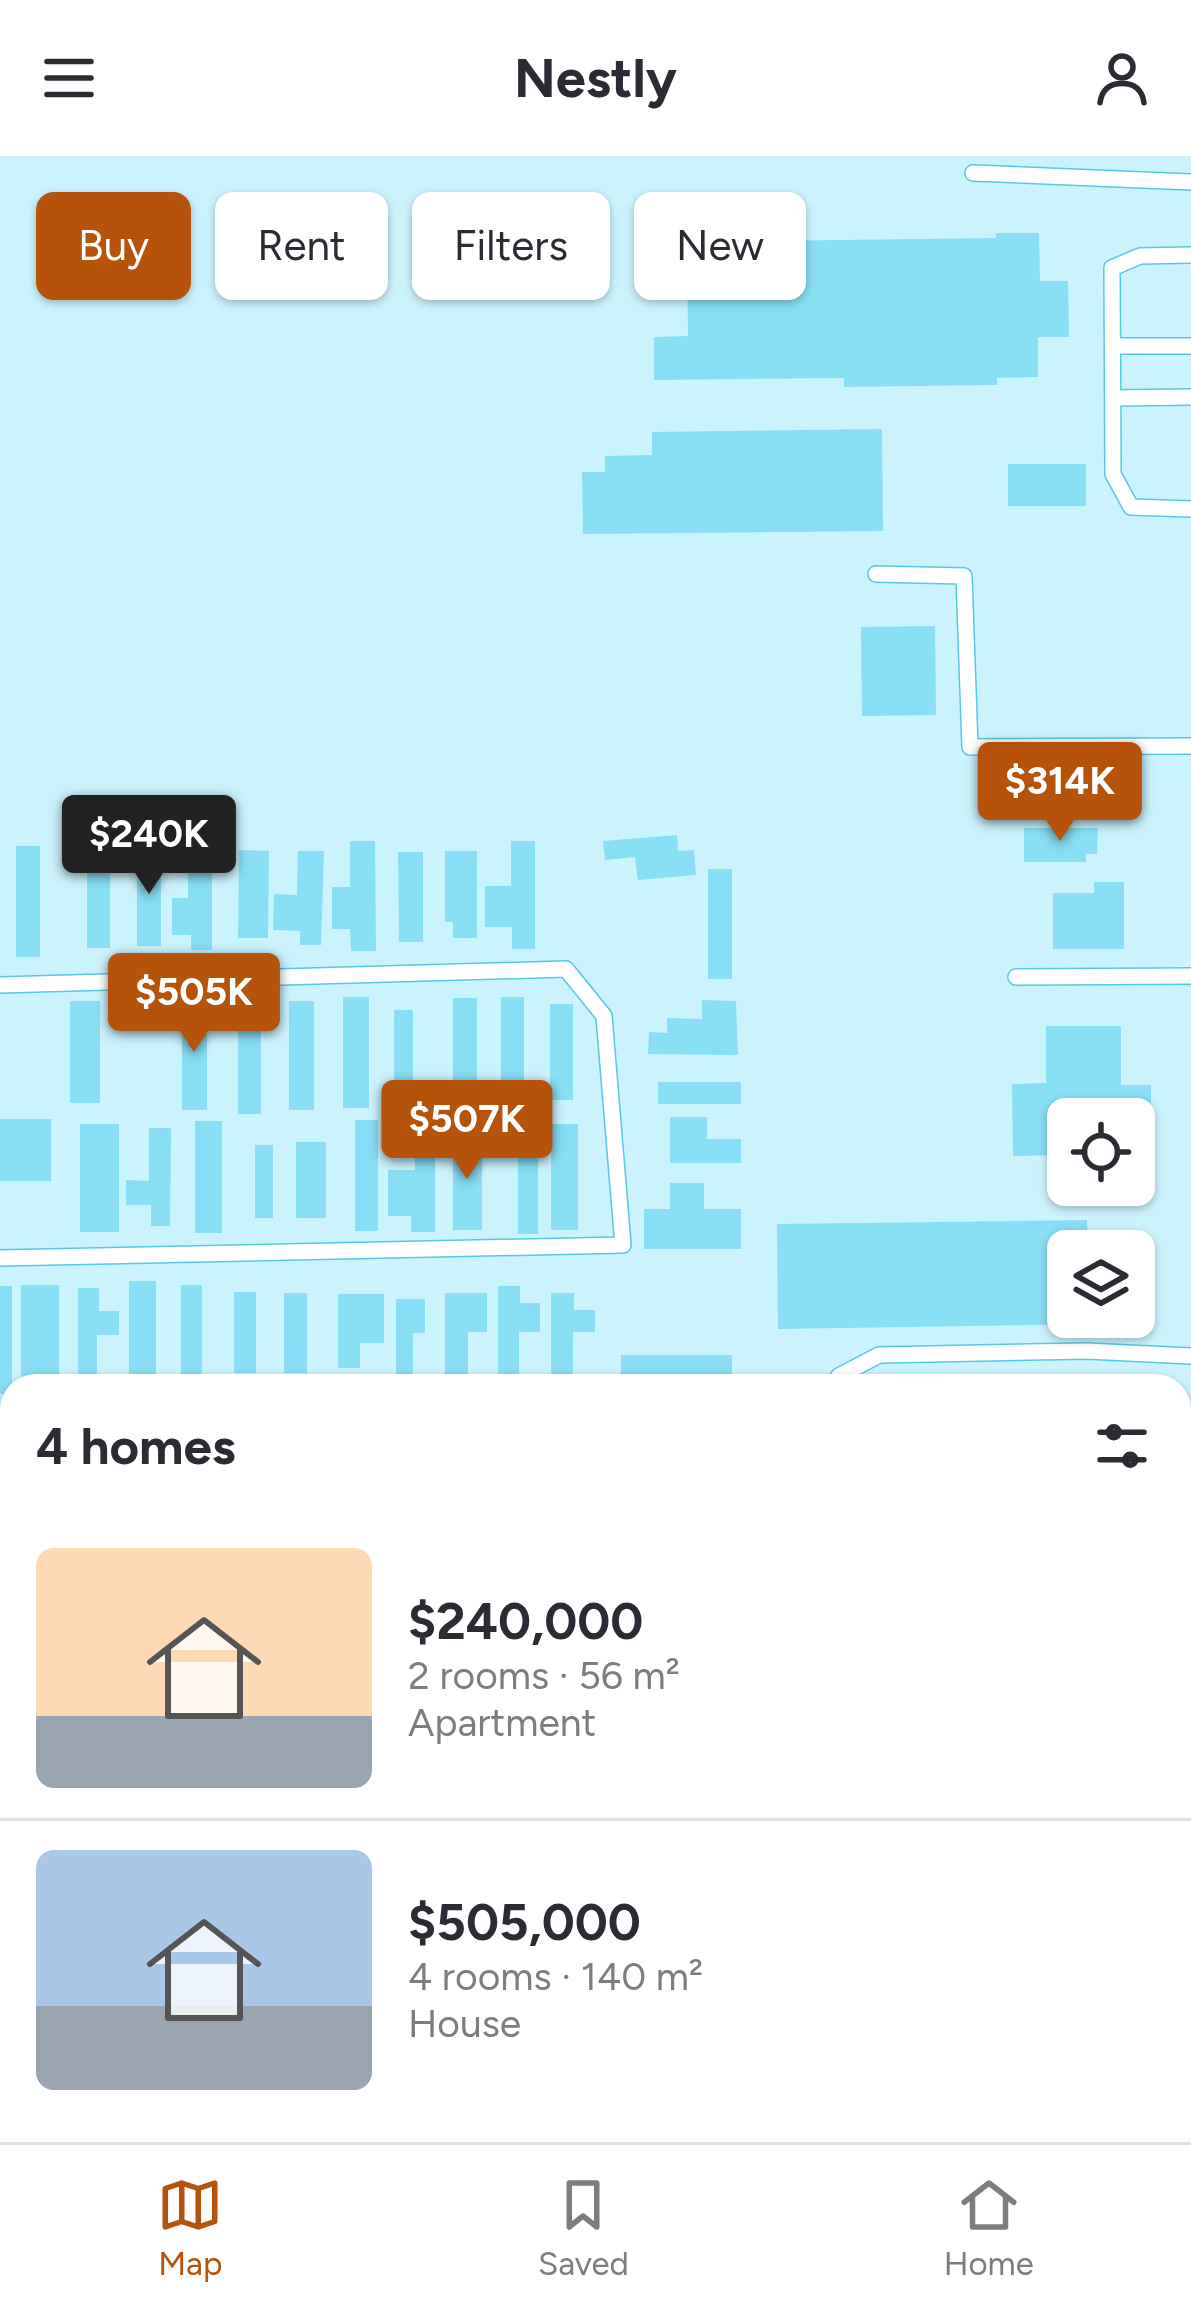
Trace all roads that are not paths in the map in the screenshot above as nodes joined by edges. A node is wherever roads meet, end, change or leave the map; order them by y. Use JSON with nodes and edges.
{"nodes":[{"id":1,"x":973,"y":173,"type":"dead end"},
{"id":2,"x":1191,"y":182,"type":"edge"},
{"id":3,"x":1191,"y":255,"type":"edge"},
{"id":4,"x":1113,"y":346,"type":"junction"},
{"id":5,"x":1191,"y":346,"type":"edge"},
{"id":6,"x":1191,"y":397,"type":"edge"},
{"id":7,"x":1113,"y":398,"type":"junction"},
{"id":8,"x":1191,"y":508,"type":"edge"},
{"id":9,"x":876,"y":574,"type":"dead end"},
{"id":10,"x":1191,"y":746,"type":"edge"},
{"id":11,"x":1016,"y":976,"type":"dead end"},
{"id":12,"x":1191,"y":976,"type":"edge"},
{"id":13,"x":0,"y":985,"type":"edge"},
{"id":14,"x":0,"y":1258,"type":"edge"},
{"id":15,"x":1191,"y":1356,"type":"edge"},
{"id":16,"x":842,"y":1374,"type":"edge"}],
"edges":[{"from":1,"to":2,"type":"lane"},
{"from":3,"to":4,"type":"lane"},
{"from":4,"to":5,"type":"lane"},
{"from":4,"to":7,"type":"lane"},
{"from":6,"to":7,"type":"lane"},
{"from":7,"to":8,"type":"lane"},
{"from":9,"to":10,"type":"lane"},
{"from":11,"to":12,"type":"lane"},
{"from":13,"to":14,"type":"lane"},
{"from":15,"to":16,"type":"lane"}]}
